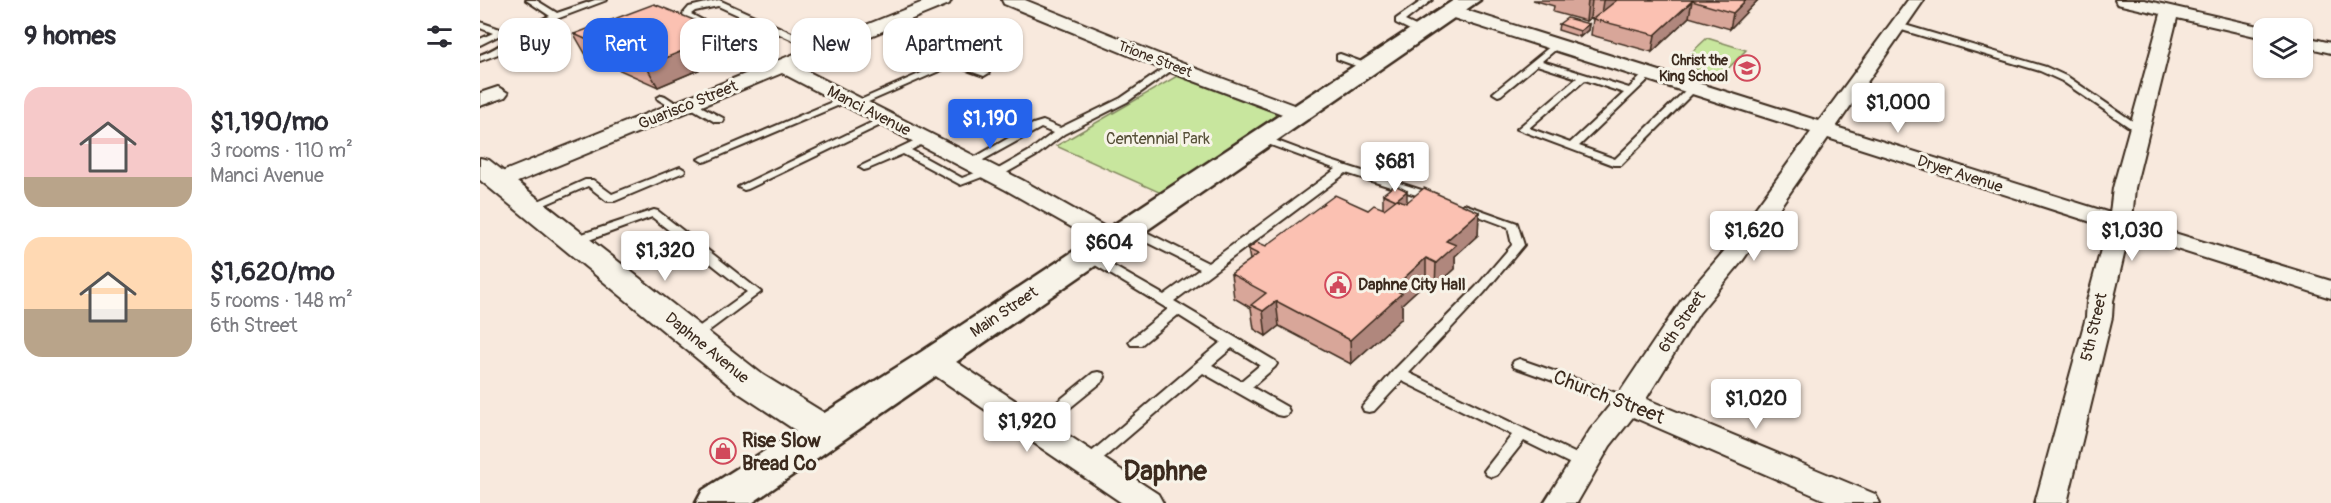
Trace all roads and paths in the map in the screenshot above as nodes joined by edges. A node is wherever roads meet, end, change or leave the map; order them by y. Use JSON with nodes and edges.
{"nodes":[{"id":1,"x":530,"y":0,"type":"edge"},
{"id":2,"x":603,"y":0,"type":"edge"},
{"id":3,"x":943,"y":0,"type":"edge"},
{"id":4,"x":1010,"y":0,"type":"edge"},
{"id":5,"x":1916,"y":0,"type":"edge"},
{"id":6,"x":2123,"y":0,"type":"edge"},
{"id":7,"x":1450,"y":4,"type":"edge"},
{"id":8,"x":2178,"y":9,"type":"edge"},
{"id":9,"x":557,"y":17,"type":"junction"},
{"id":10,"x":480,"y":25,"type":"edge"},
{"id":11,"x":1898,"y":26,"type":"junction"},
{"id":12,"x":871,"y":30,"type":"edge"},
{"id":13,"x":2253,"y":30,"type":"edge"},
{"id":14,"x":791,"y":36,"type":"edge"},
{"id":15,"x":480,"y":42,"type":"edge"},
{"id":16,"x":1557,"y":44,"type":"junction"},
{"id":17,"x":2313,"y":44,"type":"edge"},
{"id":18,"x":2331,"y":48,"type":"edge"},
{"id":19,"x":480,"y":58,"type":"edge"},
{"id":20,"x":1537,"y":62,"type":"junction"},
{"id":21,"x":791,"y":63,"type":"edge"},
{"id":22,"x":783,"y":66,"type":"junction"},
{"id":23,"x":1172,"y":66,"type":"junction"},
{"id":24,"x":984,"y":73,"type":"dead end"},
{"id":25,"x":1650,"y":73,"type":"junction"},
{"id":26,"x":1583,"y":76,"type":"junction"},
{"id":27,"x":1694,"y":87,"type":"junction"},
{"id":28,"x":1631,"y":92,"type":"junction"},
{"id":29,"x":1497,"y":93,"type":"dead end"},
{"id":30,"x":662,"y":98,"type":"dead end"},
{"id":31,"x":851,"y":102,"type":"junction"},
{"id":32,"x":685,"y":106,"type":"junction"},
{"id":33,"x":1300,"y":114,"type":"junction"},
{"id":34,"x":885,"y":119,"type":"junction"},
{"id":35,"x":719,"y":120,"type":"dead end"},
{"id":36,"x":1822,"y":129,"type":"junction"},
{"id":37,"x":2139,"y":129,"type":"junction"},
{"id":38,"x":1060,"y":132,"type":"junction"},
{"id":39,"x":1261,"y":138,"type":"junction"},
{"id":40,"x":924,"y":139,"type":"junction"},
{"id":41,"x":1572,"y":147,"type":"junction"},
{"id":42,"x":903,"y":150,"type":"junction"},
{"id":43,"x":703,"y":159,"type":"dead end"},
{"id":44,"x":864,"y":167,"type":"dead end"},
{"id":45,"x":1344,"y":169,"type":"junction"},
{"id":46,"x":680,"y":170,"type":"dead end"},
{"id":47,"x":984,"y":170,"type":"junction"},
{"id":48,"x":490,"y":174,"type":"edge"},
{"id":49,"x":744,"y":187,"type":"dead end"},
{"id":50,"x":531,"y":207,"type":"junction"},
{"id":51,"x":2120,"y":223,"type":"junction"},
{"id":52,"x":574,"y":242,"type":"junction"},
{"id":53,"x":1110,"y":243,"type":"junction"},
{"id":54,"x":1208,"y":268,"type":"junction"},
{"id":55,"x":2331,"y":290,"type":"edge"},
{"id":56,"x":1166,"y":300,"type":"junction"},
{"id":57,"x":1178,"y":308,"type":"junction"},
{"id":58,"x":693,"y":336,"type":"junction"},
{"id":59,"x":1136,"y":342,"type":"dead end"},
{"id":60,"x":1230,"y":342,"type":"junction"},
{"id":61,"x":934,"y":361,"type":"junction"},
{"id":62,"x":1519,"y":364,"type":"dead end"},
{"id":63,"x":1202,"y":366,"type":"junction"},
{"id":64,"x":1400,"y":374,"type":"junction"},
{"id":65,"x":1098,"y":377,"type":"dead end"},
{"id":66,"x":1242,"y":388,"type":"junction"},
{"id":67,"x":1628,"y":403,"type":"junction"},
{"id":68,"x":1369,"y":407,"type":"dead end"},
{"id":69,"x":1282,"y":411,"type":"dead end"},
{"id":70,"x":1034,"y":429,"type":"junction"},
{"id":71,"x":826,"y":432,"type":"junction"},
{"id":72,"x":1522,"y":433,"type":"junction"},
{"id":73,"x":1087,"y":464,"type":"junction"},
{"id":74,"x":1584,"y":464,"type":"junction"},
{"id":75,"x":1492,"y":471,"type":"dead end"},
{"id":76,"x":718,"y":503,"type":"edge"},
{"id":77,"x":1147,"y":503,"type":"edge"},
{"id":78,"x":1560,"y":503,"type":"edge"},
{"id":79,"x":1864,"y":503,"type":"edge"},
{"id":80,"x":2051,"y":503,"type":"edge"}],
"edges":[{"from":1,"to":9,"type":"lane"},
{"from":2,"to":9,"type":"lane"},
{"from":3,"to":12,"type":"street","name":"Guarisco Street"},
{"from":4,"to":23,"type":"street","name":"Trione Street"},
{"from":5,"to":11,"type":"street","name":"6th Street"},
{"from":6,"to":8,"type":"street"},
{"from":7,"to":16,"type":"street","name":"Dryer Avenue"},
{"from":7,"to":33,"type":"main road","name":"Main Street"},
{"from":8,"to":13,"type":"street"},
{"from":8,"to":37,"type":"street","name":"5th Street"},
{"from":9,"to":19,"type":"lane"},
{"from":10,"to":15,"type":"lane"},
{"from":11,"to":36,"type":"street","name":"6th Street"},
{"from":11,"to":37,"type":"lane"},
{"from":14,"to":22,"type":"lane"},
{"from":16,"to":20,"type":"lane"},
{"from":16,"to":25,"type":"street","name":"Dryer Avenue"},
{"from":17,"to":18,"type":"street"},
{"from":20,"to":26,"type":"lane"},
{"from":20,"to":29,"type":"lane"},
{"from":21,"to":22,"type":"street","name":"Guarisco Street"},
{"from":22,"to":31,"type":"street","name":"Manci Avenue"},
{"from":22,"to":32,"type":"street","name":"Guarisco Street"},
{"from":23,"to":33,"type":"street","name":"Trione Street"},
{"from":23,"to":38,"type":"lane"},
{"from":24,"to":31,"type":"lane"},
{"from":25,"to":27,"type":"street","name":"Dryer Avenue"},
{"from":25,"to":28,"type":"lane"},
{"from":26,"to":28,"type":"lane"},
{"from":26,"to":41,"type":"lane"},
{"from":27,"to":36,"type":"street","name":"Dryer Avenue"},
{"from":27,"to":41,"type":"lane"},
{"from":28,"to":41,"type":"lane"},
{"from":30,"to":32,"type":"lane"},
{"from":31,"to":34,"type":"street","name":"Manci Avenue"},
{"from":31,"to":43,"type":"lane"},
{"from":32,"to":35,"type":"lane"},
{"from":32,"to":48,"type":"street","name":"Guarisco Street"},
{"from":33,"to":39,"type":"main road","name":"Main Street"},
{"from":34,"to":40,"type":"street","name":"Manci Avenue"},
{"from":34,"to":49,"type":"lane"},
{"from":36,"to":51,"type":"street","name":"Dryer Avenue"},
{"from":36,"to":67,"type":"street","name":"6th Street"},
{"from":37,"to":51,"type":"street","name":"5th Street"},
{"from":38,"to":47,"type":"lane"},
{"from":38,"to":47,"type":"lane"},
{"from":39,"to":45,"type":"lane"},
{"from":39,"to":53,"type":"main road","name":"Main Street"},
{"from":40,"to":42,"type":"lane"},
{"from":40,"to":47,"type":"street","name":"Manci Avenue"},
{"from":42,"to":44,"type":"lane"},
{"from":42,"to":47,"type":"lane"},
{"from":45,"to":54,"type":"lane"},
{"from":45,"to":64,"type":"lane"},
{"from":46,"to":50,"type":"lane"},
{"from":47,"to":53,"type":"street","name":"Manci Avenue"},
{"from":48,"to":50,"type":"street","name":"Daphne Avenue"},
{"from":50,"to":52,"type":"street","name":"Daphne Avenue"},
{"from":51,"to":55,"type":"street","name":"Dryer Avenue"},
{"from":51,"to":80,"type":"street","name":"5th Street"},
{"from":52,"to":58,"type":"street","name":"Daphne Avenue"},
{"from":52,"to":58,"type":"lane"},
{"from":53,"to":54,"type":"lane"},
{"from":53,"to":56,"type":"lane"},
{"from":53,"to":61,"type":"main road","name":"Main Street"},
{"from":54,"to":56,"type":"lane"},
{"from":56,"to":57,"type":"lane"},
{"from":57,"to":59,"type":"lane"},
{"from":57,"to":60,"type":"lane"},
{"from":58,"to":71,"type":"street","name":"Daphne Avenue"},
{"from":60,"to":63,"type":"lane"},
{"from":60,"to":66,"type":"lane"},
{"from":61,"to":70,"type":"street"},
{"from":61,"to":71,"type":"main road","name":"Main Street"},
{"from":62,"to":67,"type":"lane","name":"Church Street"},
{"from":63,"to":66,"type":"lane"},
{"from":63,"to":73,"type":"lane"},
{"from":64,"to":68,"type":"lane"},
{"from":64,"to":72,"type":"lane"},
{"from":65,"to":70,"type":"lane"},
{"from":66,"to":69,"type":"lane"},
{"from":67,"to":74,"type":"street","name":"6th Street"},
{"from":67,"to":79,"type":"street","name":"Church Street"},
{"from":70,"to":73,"type":"street"},
{"from":71,"to":76,"type":"main road","name":"Main Street"},
{"from":72,"to":74,"type":"lane"},
{"from":72,"to":75,"type":"lane"},
{"from":73,"to":77,"type":"street"},
{"from":74,"to":78,"type":"street","name":"6th Street"}]}
